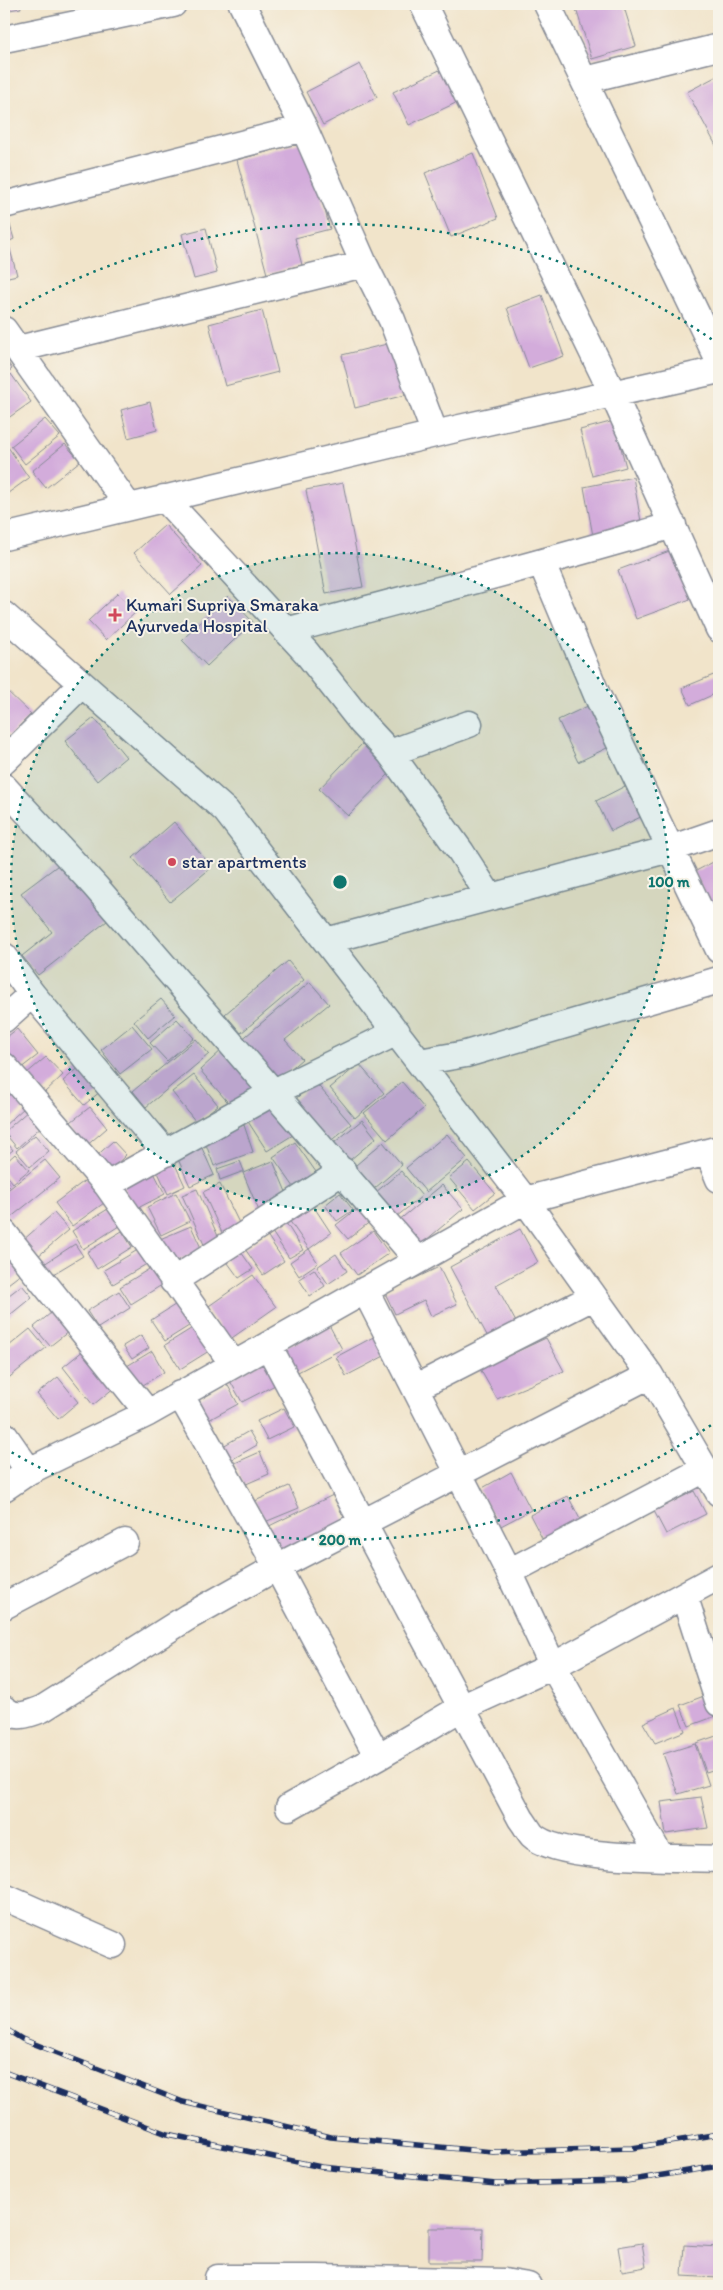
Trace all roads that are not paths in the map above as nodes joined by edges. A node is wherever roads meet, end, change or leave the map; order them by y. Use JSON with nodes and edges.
{"nodes":[{"id":1,"x":174,"y":4,"type":"edge"},
{"id":2,"x":242,"y":4,"type":"edge"},
{"id":3,"x":422,"y":4,"type":"edge"},
{"id":4,"x":547,"y":4,"type":"edge"},
{"id":5,"x":4,"y":39,"type":"edge"},
{"id":6,"x":719,"y":47,"type":"edge"},
{"id":7,"x":585,"y":80,"type":"junction"},
{"id":8,"x":304,"y":128,"type":"junction"},
{"id":9,"x":4,"y":205,"type":"edge"},
{"id":10,"x":364,"y":264,"type":"junction"},
{"id":11,"x":11,"y":339,"type":"edge"},
{"id":12,"x":719,"y":361,"type":"edge"},
{"id":13,"x":719,"y":370,"type":"edge"},
{"id":14,"x":613,"y":394,"type":"junction"},
{"id":15,"x":435,"y":434,"type":"junction"},
{"id":16,"x":164,"y":498,"type":"junction"},
{"id":17,"x":129,"y":507,"type":"junction"},
{"id":18,"x":673,"y":525,"type":"junction"},
{"id":19,"x":4,"y":536,"type":"edge"},
{"id":20,"x":542,"y":564,"type":"junction"},
{"id":21,"x":4,"y":616,"type":"edge"},
{"id":22,"x":719,"y":629,"type":"edge"},
{"id":23,"x":286,"y":631,"type":"junction"},
{"id":24,"x":81,"y":685,"type":"junction"},
{"id":25,"x":469,"y":724,"type":"dead end"},
{"id":26,"x":390,"y":753,"type":"junction"},
{"id":27,"x":4,"y":761,"type":"edge"},
{"id":28,"x":4,"y":787,"type":"edge"},
{"id":29,"x":719,"y":832,"type":"edge"},
{"id":30,"x":670,"y":849,"type":"junction"},
{"id":31,"x":490,"y":897,"type":"junction"},
{"id":32,"x":326,"y":942,"type":"junction"},
{"id":33,"x":719,"y":950,"type":"edge"},
{"id":34,"x":4,"y":956,"type":"edge"},
{"id":35,"x":719,"y":980,"type":"edge"},
{"id":36,"x":32,"y":994,"type":"junction"},
{"id":37,"x":4,"y":1019,"type":"edge"},
{"id":38,"x":398,"y":1032,"type":"junction"},
{"id":39,"x":419,"y":1062,"type":"junction"},
{"id":40,"x":4,"y":1066,"type":"edge"},
{"id":41,"x":274,"y":1092,"type":"junction"},
{"id":42,"x":714,"y":1151,"type":"edge"},
{"id":43,"x":166,"y":1153,"type":"junction"},
{"id":44,"x":343,"y":1171,"type":"junction"},
{"id":45,"x":719,"y":1179,"type":"edge"},
{"id":46,"x":107,"y":1185,"type":"junction"},
{"id":47,"x":526,"y":1200,"type":"junction"},
{"id":48,"x":4,"y":1233,"type":"edge"},
{"id":49,"x":418,"y":1260,"type":"junction"},
{"id":50,"x":173,"y":1281,"type":"junction"},
{"id":51,"x":365,"y":1290,"type":"junction"},
{"id":52,"x":593,"y":1297,"type":"junction"},
{"id":53,"x":268,"y":1344,"type":"junction"},
{"id":54,"x":233,"y":1364,"type":"junction"},
{"id":55,"x":650,"y":1375,"type":"junction"},
{"id":56,"x":415,"y":1388,"type":"junction"},
{"id":57,"x":180,"y":1394,"type":"junction"},
{"id":58,"x":148,"y":1413,"type":"junction"},
{"id":59,"x":4,"y":1435,"type":"edge"},
{"id":60,"x":705,"y":1469,"type":"junction"},
{"id":61,"x":29,"y":1471,"type":"junction"},
{"id":62,"x":458,"y":1473,"type":"junction"},
{"id":63,"x":4,"y":1488,"type":"edge"},
{"id":64,"x":719,"y":1493,"type":"edge"},
{"id":65,"x":364,"y":1523,"type":"junction"},
{"id":66,"x":124,"y":1542,"type":"dead end"},
{"id":67,"x":277,"y":1567,"type":"junction"},
{"id":68,"x":508,"y":1572,"type":"junction"},
{"id":69,"x":719,"y":1576,"type":"edge"},
{"id":70,"x":684,"y":1595,"type":"junction"},
{"id":71,"x":4,"y":1606,"type":"edge"},
{"id":72,"x":554,"y":1666,"type":"junction"},
{"id":73,"x":719,"y":1703,"type":"edge"},
{"id":74,"x":461,"y":1708,"type":"junction"},
{"id":75,"x":4,"y":1709,"type":"edge"},
{"id":76,"x":378,"y":1757,"type":"junction"},
{"id":77,"x":289,"y":1807,"type":"dead end"},
{"id":78,"x":660,"y":1856,"type":"junction"},
{"id":79,"x":719,"y":1859,"type":"edge"},
{"id":80,"x":4,"y":1897,"type":"edge"},
{"id":81,"x":113,"y":1945,"type":"dead end"},
{"id":82,"x":218,"y":2278,"type":"dead end"},
{"id":83,"x":318,"y":2282,"type":"edge"},
{"id":84,"x":512,"y":2285,"type":"edge"}],
"edges":[{"from":1,"to":5,"type":"street"},
{"from":2,"to":8,"type":"street"},
{"from":3,"to":14,"type":"street"},
{"from":4,"to":7,"type":"street"},
{"from":6,"to":7,"type":"street"},
{"from":7,"to":12,"type":"street"},
{"from":8,"to":9,"type":"street"},
{"from":8,"to":10,"type":"street"},
{"from":10,"to":11,"type":"street"},
{"from":10,"to":15,"type":"street"},
{"from":11,"to":17,"type":"street"},
{"from":13,"to":14,"type":"street"},
{"from":14,"to":15,"type":"street"},
{"from":14,"to":18,"type":"street"},
{"from":15,"to":16,"type":"street"},
{"from":16,"to":17,"type":"street"},
{"from":16,"to":23,"type":"street"},
{"from":17,"to":19,"type":"street"},
{"from":18,"to":20,"type":"street"},
{"from":18,"to":22,"type":"street"},
{"from":20,"to":23,"type":"street"},
{"from":20,"to":30,"type":"street"},
{"from":21,"to":24,"type":"street"},
{"from":23,"to":26,"type":"street"},
{"from":24,"to":27,"type":"street"},
{"from":24,"to":32,"type":"street"},
{"from":25,"to":26,"type":"street"},
{"from":26,"to":31,"type":"street"},
{"from":28,"to":41,"type":"street"},
{"from":29,"to":30,"type":"street"},
{"from":30,"to":31,"type":"street"},
{"from":30,"to":33,"type":"street"},
{"from":31,"to":32,"type":"street"},
{"from":32,"to":38,"type":"street"},
{"from":34,"to":36,"type":"street"},
{"from":35,"to":39,"type":"street"},
{"from":36,"to":37,"type":"street"},
{"from":36,"to":43,"type":"street"},
{"from":38,"to":39,"type":"street"},
{"from":38,"to":41,"type":"street"},
{"from":39,"to":47,"type":"street"},
{"from":40,"to":46,"type":"street"},
{"from":41,"to":43,"type":"street"},
{"from":41,"to":44,"type":"street"},
{"from":42,"to":45,"type":"street"},
{"from":42,"to":47,"type":"street"},
{"from":43,"to":46,"type":"street"},
{"from":44,"to":49,"type":"street"},
{"from":44,"to":50,"type":"street"},
{"from":46,"to":50,"type":"street"},
{"from":47,"to":49,"type":"street"},
{"from":47,"to":52,"type":"street"},
{"from":48,"to":58,"type":"street"},
{"from":49,"to":51,"type":"street"},
{"from":50,"to":54,"type":"street"},
{"from":51,"to":53,"type":"street"},
{"from":51,"to":56,"type":"street"},
{"from":52,"to":55,"type":"street"},
{"from":52,"to":56,"type":"street"},
{"from":53,"to":54,"type":"street"},
{"from":53,"to":65,"type":"street"},
{"from":54,"to":57,"type":"street"},
{"from":55,"to":60,"type":"street"},
{"from":55,"to":62,"type":"street"},
{"from":56,"to":62,"type":"street"},
{"from":57,"to":58,"type":"street"},
{"from":57,"to":67,"type":"street"},
{"from":58,"to":61,"type":"street"},
{"from":59,"to":61,"type":"street"},
{"from":60,"to":64,"type":"street"},
{"from":60,"to":68,"type":"street"},
{"from":61,"to":63,"type":"street"},
{"from":62,"to":65,"type":"street"},
{"from":62,"to":68,"type":"street"},
{"from":65,"to":67,"type":"street"},
{"from":65,"to":74,"type":"street"},
{"from":66,"to":71,"type":"street"},
{"from":67,"to":75,"type":"street"},
{"from":67,"to":76,"type":"street"},
{"from":68,"to":72,"type":"street"},
{"from":69,"to":70,"type":"street"},
{"from":70,"to":72,"type":"street"},
{"from":70,"to":73,"type":"street"},
{"from":72,"to":74,"type":"street"},
{"from":72,"to":78,"type":"street"},
{"from":74,"to":76,"type":"street"},
{"from":74,"to":78,"type":"street"},
{"from":76,"to":77,"type":"street"},
{"from":78,"to":79,"type":"street"},
{"from":80,"to":81,"type":"street"},
{"from":82,"to":83,"type":"street"},
{"from":83,"to":84,"type":"street"}]}
